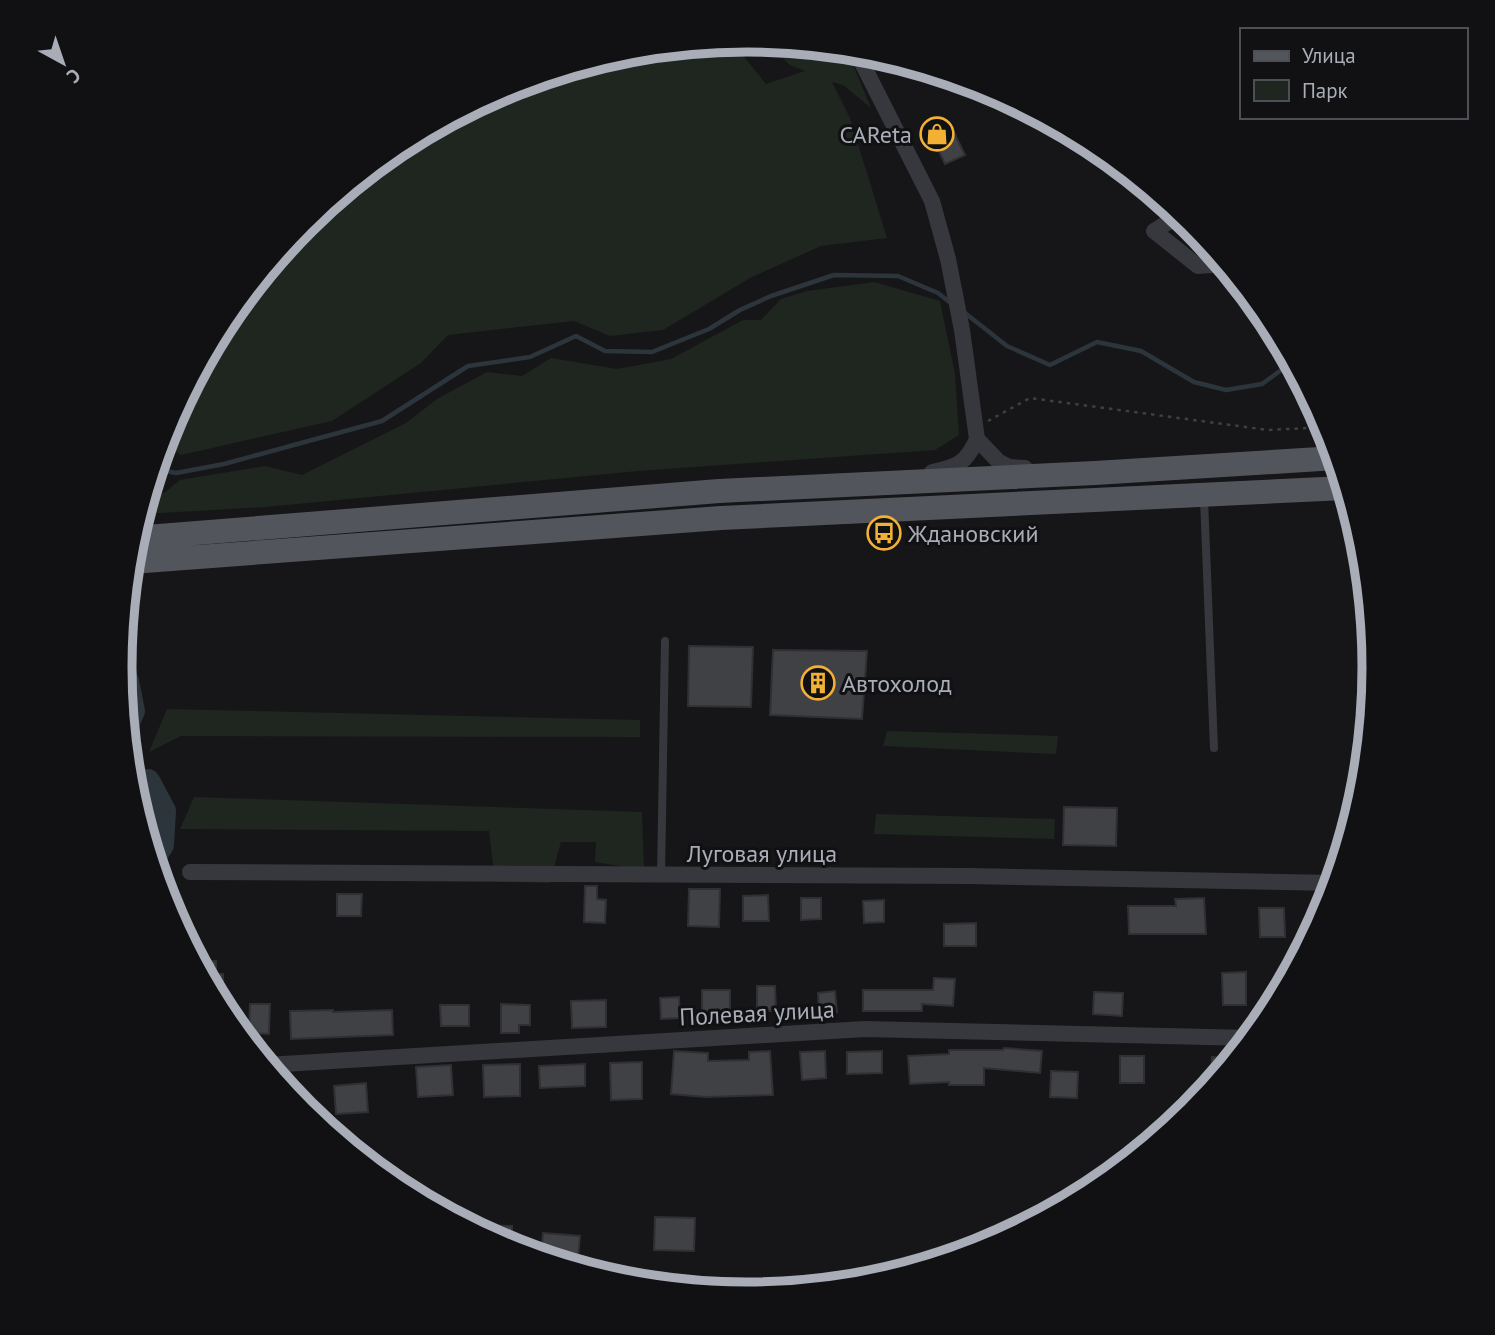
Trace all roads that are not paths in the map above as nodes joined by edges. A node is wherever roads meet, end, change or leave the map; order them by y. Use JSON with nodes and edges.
{"nodes":[{"id":1,"x":862,"y":63,"type":"edge"},
{"id":2,"x":1170,"y":221,"type":"edge"},
{"id":3,"x":1212,"y":265,"type":"edge"},
{"id":4,"x":977,"y":433,"type":"junction"},
{"id":5,"x":1326,"y":459,"type":"edge"},
{"id":6,"x":1095,"y":473,"type":"junction"},
{"id":7,"x":875,"y":483,"type":"junction"},
{"id":8,"x":1336,"y":488,"type":"edge"},
{"id":9,"x":1204,"y":494,"type":"junction"},
{"id":10,"x":144,"y":550,"type":"edge"},
{"id":11,"x":144,"y":550,"type":"edge"},
{"id":12,"x":665,"y":641,"type":"dead end"},
{"id":13,"x":1214,"y":748,"type":"dead end"},
{"id":14,"x":190,"y":872,"type":"dead end"},
{"id":15,"x":661,"y":876,"type":"junction"},
{"id":16,"x":1323,"y":883,"type":"edge"},
{"id":17,"x":1238,"y":1038,"type":"edge"},
{"id":18,"x":278,"y":1064,"type":"edge"}],
"edges":[{"from":1,"to":4,"type":"street"},
{"from":2,"to":3,"type":"street"},
{"from":4,"to":6,"type":"street"},
{"from":4,"to":7,"type":"street"},
{"from":5,"to":6,"type":"main road"},
{"from":6,"to":7,"type":"main road"},
{"from":7,"to":10,"type":"main road"},
{"from":8,"to":9,"type":"main road"},
{"from":9,"to":11,"type":"main road"},
{"from":9,"to":13,"type":"lane"},
{"from":12,"to":15,"type":"lane"},
{"from":14,"to":15,"type":"street","name":"Луговая улица"},
{"from":15,"to":16,"type":"street","name":"Луговая улица"},
{"from":17,"to":18,"type":"street","name":"Полевая улица"}]}
